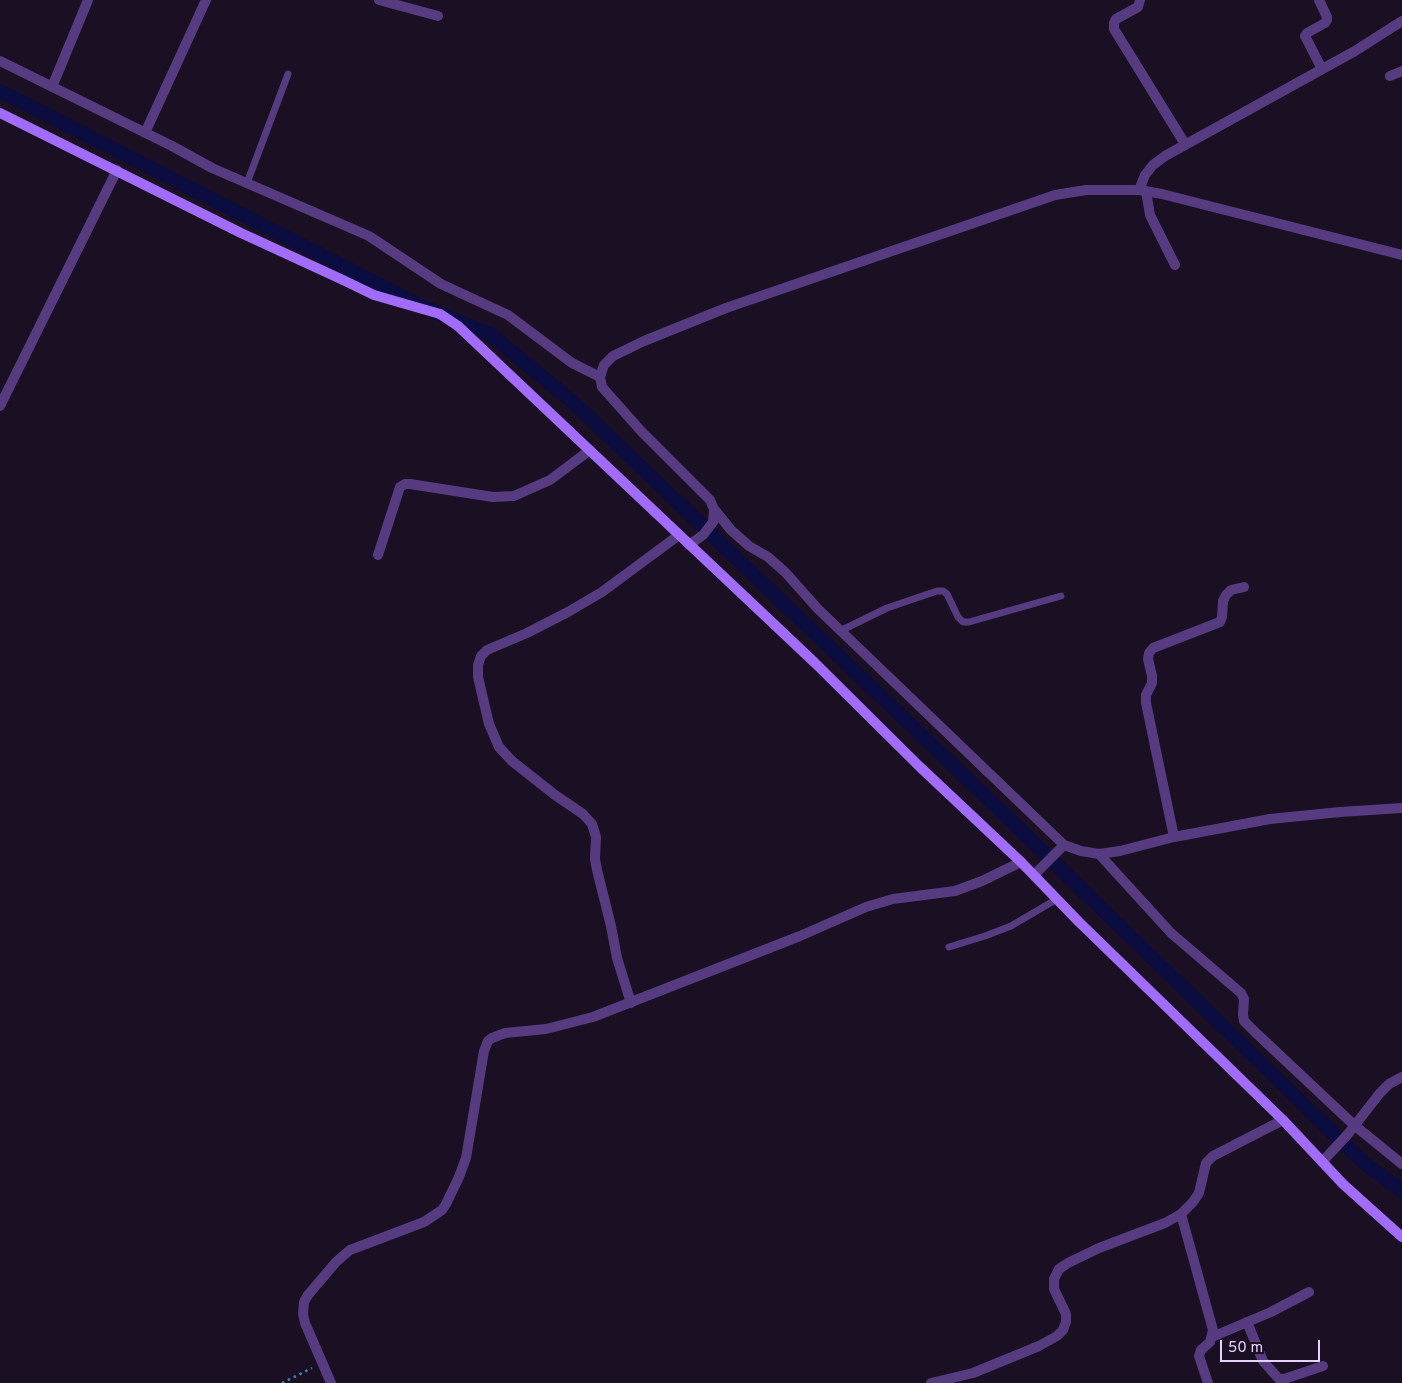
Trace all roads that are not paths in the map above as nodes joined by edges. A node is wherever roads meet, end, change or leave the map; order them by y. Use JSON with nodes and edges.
{"nodes":[{"id":1,"x":88,"y":0,"type":"edge"},
{"id":2,"x":206,"y":0,"type":"edge"},
{"id":3,"x":379,"y":0,"type":"edge"},
{"id":4,"x":1140,"y":0,"type":"edge"},
{"id":5,"x":1319,"y":0,"type":"edge"},
{"id":6,"x":438,"y":16,"type":"dead end"},
{"id":7,"x":1402,"y":22,"type":"edge"},
{"id":8,"x":0,"y":61,"type":"edge"},
{"id":9,"x":1322,"y":69,"type":"junction"},
{"id":10,"x":1402,"y":71,"type":"edge"},
{"id":11,"x":288,"y":74,"type":"dead end"},
{"id":12,"x":1390,"y":76,"type":"dead end"},
{"id":13,"x":52,"y":87,"type":"junction"},
{"id":14,"x":0,"y":113,"type":"edge"},
{"id":15,"x":145,"y":133,"type":"junction"},
{"id":16,"x":1185,"y":144,"type":"junction"},
{"id":17,"x":117,"y":170,"type":"junction"},
{"id":18,"x":247,"y":184,"type":"junction"},
{"id":19,"x":1142,"y":184,"type":"junction"},
{"id":20,"x":1402,"y":254,"type":"edge"},
{"id":21,"x":1175,"y":265,"type":"dead end"},
{"id":22,"x":600,"y":377,"type":"junction"},
{"id":23,"x":0,"y":406,"type":"edge"},
{"id":24,"x":590,"y":450,"type":"junction"},
{"id":25,"x":714,"y":509,"type":"junction"},
{"id":26,"x":679,"y":535,"type":"junction"},
{"id":27,"x":689,"y":545,"type":"junction"},
{"id":28,"x":378,"y":555,"type":"dead end"},
{"id":29,"x":1244,"y":587,"type":"dead end"},
{"id":30,"x":1061,"y":596,"type":"dead end"},
{"id":31,"x":840,"y":631,"type":"junction"},
{"id":32,"x":1402,"y":808,"type":"edge"},
{"id":33,"x":1174,"y":837,"type":"junction"},
{"id":34,"x":1064,"y":845,"type":"junction"},
{"id":35,"x":1099,"y":854,"type":"junction"},
{"id":36,"x":1021,"y":862,"type":"junction"},
{"id":37,"x":1034,"y":875,"type":"junction"},
{"id":38,"x":1057,"y":899,"type":"junction"},
{"id":39,"x":949,"y":947,"type":"dead end"},
{"id":40,"x":631,"y":1003,"type":"junction"},
{"id":41,"x":1402,"y":1077,"type":"edge"},
{"id":42,"x":1283,"y":1120,"type":"junction"},
{"id":43,"x":1354,"y":1125,"type":"junction"},
{"id":44,"x":1322,"y":1162,"type":"junction"},
{"id":45,"x":1402,"y":1164,"type":"edge"},
{"id":46,"x":1181,"y":1214,"type":"junction"},
{"id":47,"x":1402,"y":1237,"type":"edge"},
{"id":48,"x":1310,"y":1292,"type":"dead end"},
{"id":49,"x":1247,"y":1322,"type":"junction"},
{"id":50,"x":1212,"y":1337,"type":"junction"},
{"id":51,"x":1323,"y":1366,"type":"dead end"},
{"id":52,"x":331,"y":1383,"type":"edge"},
{"id":53,"x":931,"y":1383,"type":"edge"},
{"id":54,"x":1208,"y":1383,"type":"edge"}],
"edges":[{"from":1,"to":13,"type":"street"},
{"from":2,"to":15,"type":"street"},
{"from":3,"to":6,"type":"street"},
{"from":4,"to":16,"type":"street"},
{"from":5,"to":9,"type":"street"},
{"from":7,"to":9,"type":"street"},
{"from":8,"to":13,"type":"street"},
{"from":9,"to":16,"type":"street"},
{"from":10,"to":12,"type":"street"},
{"from":11,"to":18,"type":"lane"},
{"from":13,"to":15,"type":"street"},
{"from":14,"to":17,"type":"street"},
{"from":15,"to":18,"type":"street"},
{"from":16,"to":19,"type":"street"},
{"from":17,"to":23,"type":"street"},
{"from":17,"to":24,"type":"street"},
{"from":18,"to":22,"type":"street"},
{"from":19,"to":20,"type":"street"},
{"from":19,"to":21,"type":"street"},
{"from":19,"to":22,"type":"street"},
{"from":22,"to":25,"type":"street"},
{"from":24,"to":26,"type":"street"},
{"from":24,"to":28,"type":"street"},
{"from":25,"to":27,"type":"street"},
{"from":25,"to":31,"type":"street"},
{"from":26,"to":27,"type":"street"},
{"from":26,"to":40,"type":"street"},
{"from":27,"to":36,"type":"street"},
{"from":29,"to":33,"type":"street"},
{"from":30,"to":31,"type":"lane"},
{"from":31,"to":34,"type":"street"},
{"from":32,"to":33,"type":"street"},
{"from":33,"to":35,"type":"street"},
{"from":34,"to":35,"type":"street"},
{"from":34,"to":37,"type":"street"},
{"from":35,"to":43,"type":"street"},
{"from":36,"to":37,"type":"street"},
{"from":36,"to":40,"type":"street"},
{"from":37,"to":38,"type":"street"},
{"from":38,"to":39,"type":"lane"},
{"from":38,"to":42,"type":"street"},
{"from":40,"to":52,"type":"street"},
{"from":41,"to":43,"type":"street"},
{"from":42,"to":44,"type":"street"},
{"from":42,"to":46,"type":"street"},
{"from":43,"to":44,"type":"street"},
{"from":43,"to":45,"type":"street"},
{"from":44,"to":47,"type":"street"},
{"from":46,"to":50,"type":"street"},
{"from":46,"to":53,"type":"street"},
{"from":48,"to":49,"type":"street"},
{"from":49,"to":50,"type":"street"},
{"from":49,"to":51,"type":"street"},
{"from":50,"to":54,"type":"street"}]}
